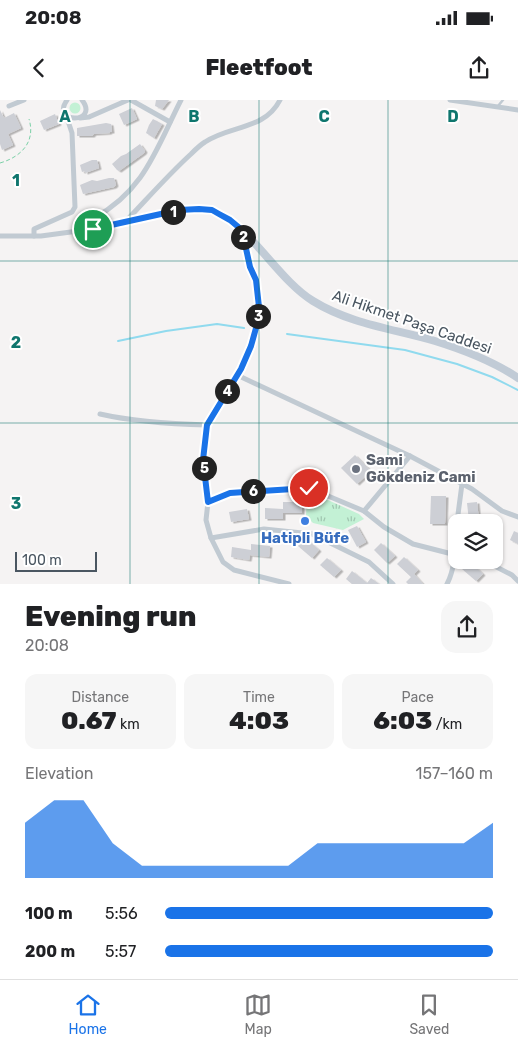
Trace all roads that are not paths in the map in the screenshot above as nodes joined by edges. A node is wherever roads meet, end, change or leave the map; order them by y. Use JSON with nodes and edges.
{"nodes":[{"id":1,"x":24,"y":100,"type":"edge"},
{"id":2,"x":82,"y":100,"type":"edge"},
{"id":3,"x":130,"y":100,"type":"edge"},
{"id":4,"x":182,"y":100,"type":"edge"},
{"id":5,"x":280,"y":100,"type":"edge"},
{"id":6,"x":450,"y":100,"type":"edge"},
{"id":7,"x":503,"y":100,"type":"edge"},
{"id":8,"x":64,"y":102,"type":"edge"},
{"id":9,"x":9,"y":106,"type":"dead end"},
{"id":10,"x":497,"y":107,"type":"junction"},
{"id":11,"x":518,"y":110,"type":"edge"},
{"id":12,"x":66,"y":115,"type":"junction"},
{"id":13,"x":79,"y":118,"type":"junction"},
{"id":14,"x":170,"y":122,"type":"junction"},
{"id":15,"x":125,"y":222,"type":"junction"},
{"id":16,"x":93,"y":229,"type":"junction"},
{"id":17,"x":242,"y":230,"type":"junction"},
{"id":18,"x":0,"y":236,"type":"edge"},
{"id":19,"x":34,"y":236,"type":"junction"},
{"id":20,"x":237,"y":376,"type":"junction"},
{"id":21,"x":518,"y":378,"type":"edge"},
{"id":22,"x":100,"y":414,"type":"dead end"},
{"id":23,"x":207,"y":425,"type":"junction"},
{"id":24,"x":410,"y":456,"type":"junction"},
{"id":25,"x":462,"y":484,"type":"junction"},
{"id":26,"x":208,"y":502,"type":"junction"},
{"id":27,"x":364,"y":511,"type":"junction"},
{"id":28,"x":458,"y":514,"type":"edge"},
{"id":29,"x":518,"y":517,"type":"edge"},
{"id":30,"x":211,"y":538,"type":"junction"},
{"id":31,"x":448,"y":553,"type":"edge"},
{"id":32,"x":452,"y":569,"type":"edge"},
{"id":33,"x":500,"y":569,"type":"edge"},
{"id":34,"x":518,"y":581,"type":"edge"},
{"id":35,"x":289,"y":584,"type":"edge"},
{"id":36,"x":393,"y":584,"type":"edge"},
{"id":37,"x":447,"y":584,"type":"edge"}],
"edges":[{"from":1,"to":9,"type":"street"},
{"from":2,"to":13,"type":"street"},
{"from":3,"to":13,"type":"street"},
{"from":3,"to":14,"type":"street"},
{"from":4,"to":14,"type":"street"},
{"from":5,"to":15,"type":"street"},
{"from":6,"to":10,"type":"street"},
{"from":7,"to":10,"type":"lane"},
{"from":8,"to":12,"type":"street"},
{"from":10,"to":11,"type":"street"},
{"from":12,"to":13,"type":"street"},
{"from":12,"to":19,"type":"street"},
{"from":14,"to":16,"type":"street"},
{"from":15,"to":16,"type":"main road","name":"Ali Hikmet Paşa Caddesi"},
{"from":15,"to":17,"type":"main road","name":"Ali Hikmet Paşa Caddesi"},
{"from":16,"to":19,"type":"street"},
{"from":17,"to":20,"type":"street"},
{"from":17,"to":21,"type":"main road","name":"Ali Hikmet Paşa Caddesi"},
{"from":18,"to":19,"type":"street"},
{"from":20,"to":23,"type":"street"},
{"from":20,"to":24,"type":"street"},
{"from":22,"to":23,"type":"street"},
{"from":23,"to":26,"type":"street"},
{"from":24,"to":25,"type":"street"},
{"from":24,"to":27,"type":"street"},
{"from":25,"to":28,"type":"street"},
{"from":25,"to":29,"type":"street"},
{"from":26,"to":27,"type":"street"},
{"from":26,"to":30,"type":"street"},
{"from":27,"to":31,"type":"street"},
{"from":30,"to":35,"type":"street"},
{"from":30,"to":36,"type":"street"},
{"from":32,"to":37,"type":"street"},
{"from":33,"to":34,"type":"street"}]}
